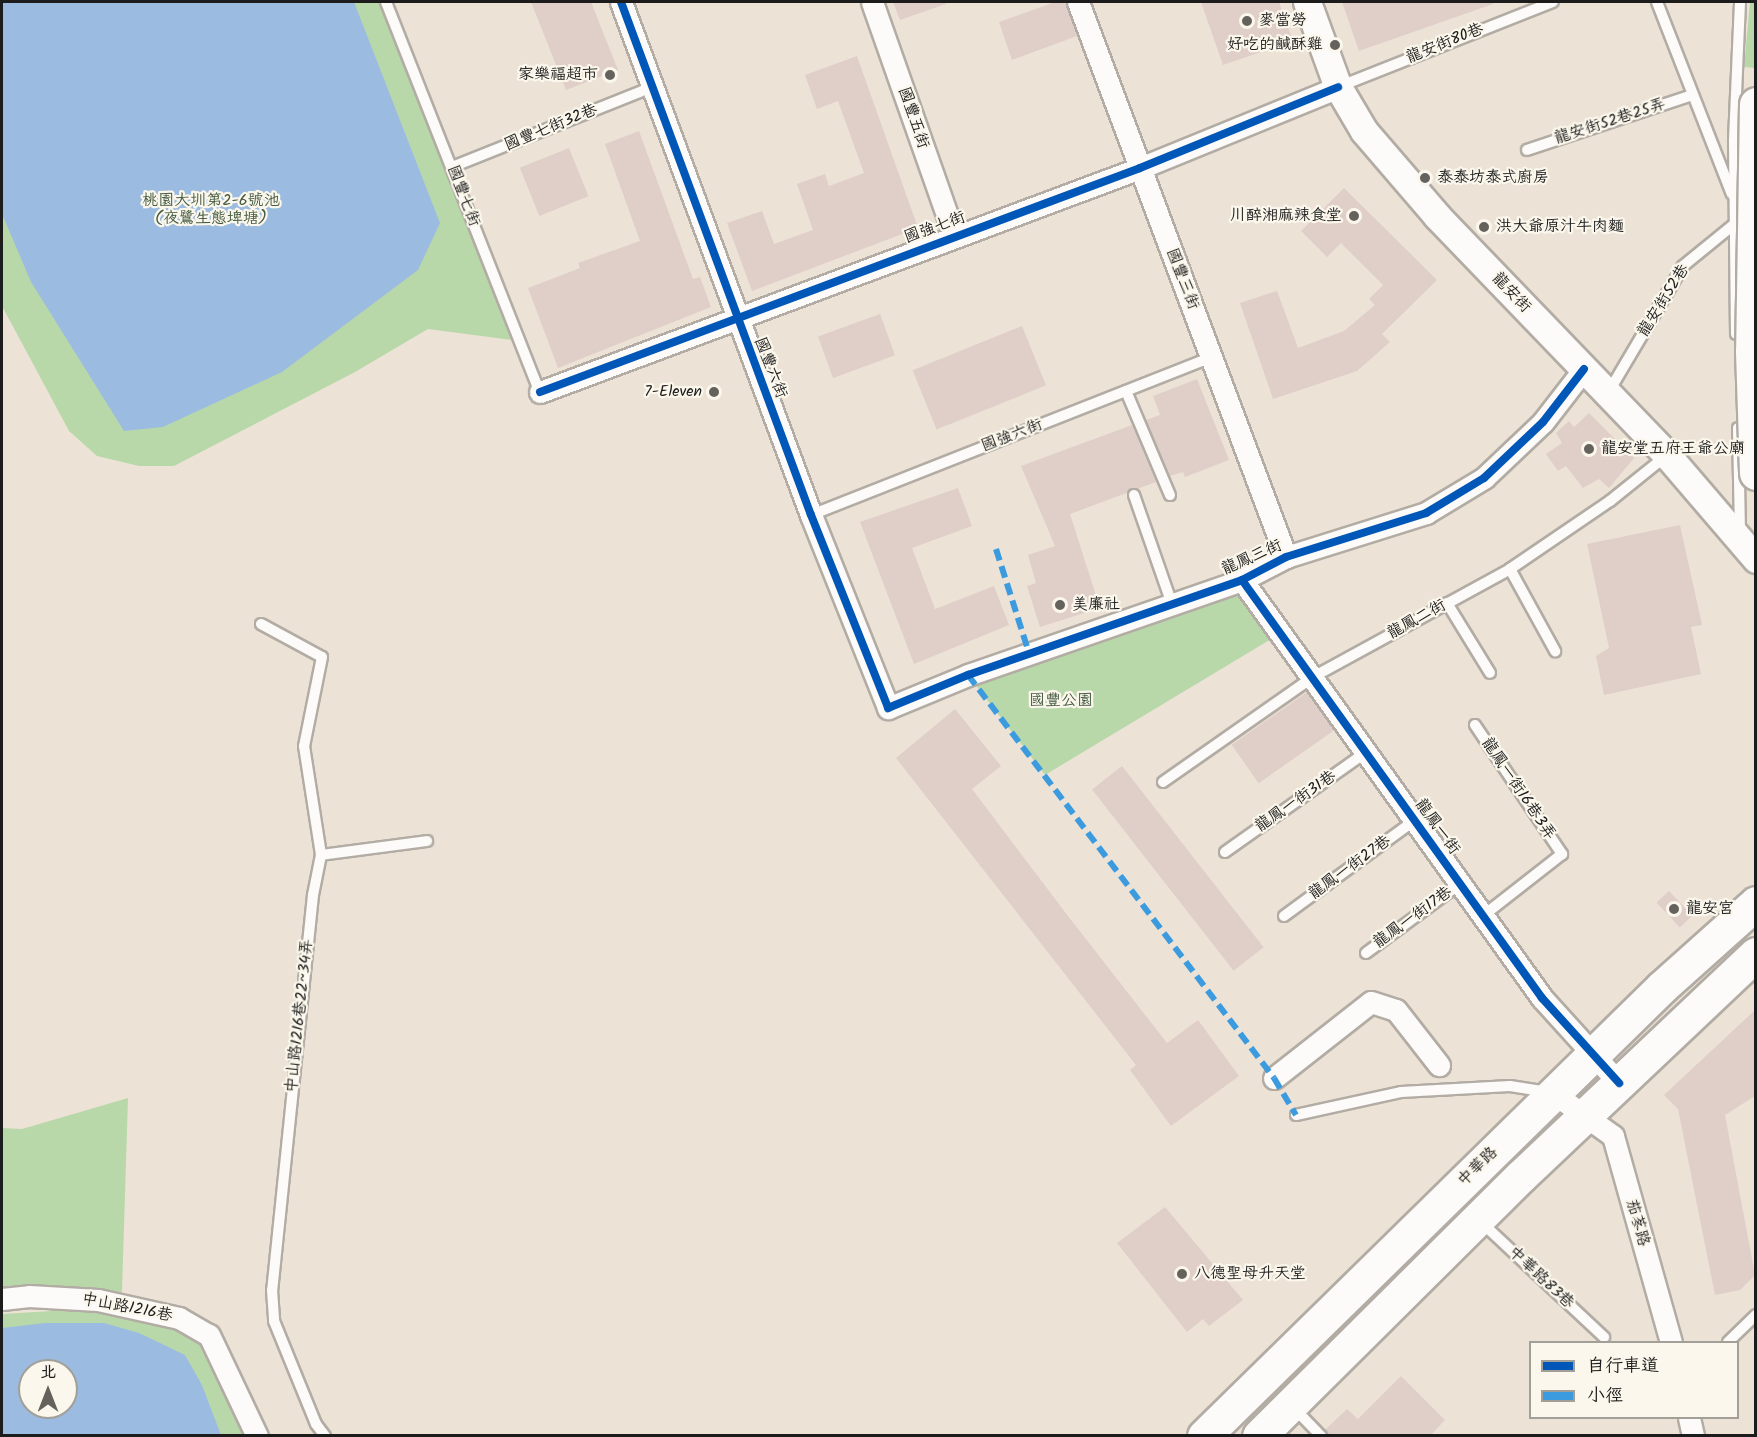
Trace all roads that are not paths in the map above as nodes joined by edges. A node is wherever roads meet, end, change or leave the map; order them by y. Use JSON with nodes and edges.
{"nodes":[{"id":1,"x":386,"y":2,"type":"edge"},
{"id":2,"x":621,"y":2,"type":"edge"},
{"id":3,"x":872,"y":2,"type":"edge"},
{"id":4,"x":1078,"y":2,"type":"edge"},
{"id":5,"x":1306,"y":2,"type":"edge"},
{"id":6,"x":1553,"y":2,"type":"edge"},
{"id":7,"x":1657,"y":2,"type":"edge"},
{"id":8,"x":1740,"y":2,"type":"edge"},
{"id":9,"x":1532,"y":5,"type":"edge"},
{"id":10,"x":1338,"y":87,"type":"junction"},
{"id":11,"x":650,"y":88,"type":"junction"},
{"id":12,"x":1692,"y":95,"type":"junction"},
{"id":13,"x":1755,"y":104,"type":"edge"},
{"id":14,"x":1527,"y":150,"type":"dead end"},
{"id":15,"x":452,"y":167,"type":"junction"},
{"id":16,"x":1140,"y":168,"type":"junction"},
{"id":17,"x":1735,"y":201,"type":"junction"},
{"id":18,"x":1755,"y":221,"type":"edge"},
{"id":19,"x":1735,"y":222,"type":"junction"},
{"id":20,"x":954,"y":235,"type":"junction"},
{"id":21,"x":736,"y":315,"type":"junction"},
{"id":22,"x":1737,"y":350,"type":"dead end"},
{"id":23,"x":1212,"y":357,"type":"junction"},
{"id":24,"x":1584,"y":369,"type":"junction"},
{"id":25,"x":1126,"y":391,"type":"junction"},
{"id":26,"x":540,"y":392,"type":"joint"},
{"id":27,"x":1608,"y":394,"type":"junction"},
{"id":28,"x":1738,"y":420,"type":"dead end"},
{"id":29,"x":1667,"y":455,"type":"junction"},
{"id":30,"x":1755,"y":472,"type":"edge"},
{"id":31,"x":1134,"y":495,"type":"dead end"},
{"id":32,"x":1170,"y":495,"type":"dead end"},
{"id":33,"x":811,"y":515,"type":"junction"},
{"id":34,"x":1740,"y":537,"type":"junction"},
{"id":35,"x":1286,"y":557,"type":"junction"},
{"id":36,"x":1755,"y":559,"type":"edge"},
{"id":37,"x":1510,"y":569,"type":"junction"},
{"id":38,"x":1242,"y":580,"type":"junction"},
{"id":39,"x":1448,"y":603,"type":"junction"},
{"id":40,"x":1172,"y":604,"type":"junction"},
{"id":41,"x":261,"y":624,"type":"dead end"},
{"id":42,"x":1555,"y":651,"type":"dead end"},
{"id":43,"x":1490,"y":673,"type":"dead end"},
{"id":44,"x":1313,"y":677,"type":"junction"},
{"id":45,"x":888,"y":708,"type":"joint"},
{"id":46,"x":1475,"y":725,"type":"dead end"},
{"id":47,"x":1366,"y":752,"type":"junction"},
{"id":48,"x":1163,"y":782,"type":"dead end"},
{"id":49,"x":1415,"y":820,"type":"junction"},
{"id":50,"x":427,"y":841,"type":"dead end"},
{"id":51,"x":1225,"y":852,"type":"dead end"},
{"id":52,"x":321,"y":855,"type":"junction"},
{"id":53,"x":1461,"y":883,"type":"junction"},
{"id":54,"x":1755,"y":903,"type":"edge"},
{"id":55,"x":1484,"y":915,"type":"junction"},
{"id":56,"x":1284,"y":916,"type":"dead end"},
{"id":57,"x":1366,"y":953,"type":"dead end"},
{"id":58,"x":1755,"y":954,"type":"edge"},
{"id":59,"x":1593,"y":1054,"type":"junction"},
{"id":60,"x":1439,"y":1065,"type":"dead end"},
{"id":61,"x":1274,"y":1078,"type":"dead end"},
{"id":62,"x":1619,"y":1083,"type":"junction"},
{"id":63,"x":1553,"y":1094,"type":"junction"},
{"id":64,"x":1296,"y":1115,"type":"dead end"},
{"id":65,"x":1584,"y":1117,"type":"junction"},
{"id":66,"x":1478,"y":1219,"type":"junction"},
{"id":67,"x":2,"y":1299,"type":"edge"},
{"id":68,"x":1755,"y":1315,"type":"edge"},
{"id":69,"x":1604,"y":1337,"type":"dead end"},
{"id":70,"x":1671,"y":1341,"type":"edge"},
{"id":71,"x":1729,"y":1341,"type":"edge"},
{"id":72,"x":1290,"y":1404,"type":"junction"},
{"id":73,"x":1689,"y":1419,"type":"edge"},
{"id":74,"x":257,"y":1436,"type":"edge"},
{"id":75,"x":325,"y":1436,"type":"edge"},
{"id":76,"x":1204,"y":1436,"type":"edge"},
{"id":77,"x":1259,"y":1436,"type":"edge"},
{"id":78,"x":1321,"y":1436,"type":"edge"},
{"id":79,"x":1693,"y":1436,"type":"edge"}],
"edges":[{"from":1,"to":15,"type":"lane","name":"國豐七街"},
{"from":2,"to":11,"type":"street","name":"國豐六街"},
{"from":3,"to":20,"type":"street","name":"國豐五街"},
{"from":4,"to":16,"type":"street","name":"國豐三街"},
{"from":5,"to":10,"type":"street","name":"龍安街"},
{"from":6,"to":9,"type":"lane","name":"龍安街80巷"},
{"from":7,"to":12,"type":"lane"},
{"from":8,"to":17,"type":"lane"},
{"from":9,"to":10,"type":"lane","name":"龍安街80巷"},
{"from":10,"to":16,"type":"street","name":"國強七街"},
{"from":10,"to":24,"type":"street","name":"龍安街"},
{"from":11,"to":15,"type":"lane","name":"國豐七街32巷"},
{"from":11,"to":21,"type":"street","name":"國豐六街"},
{"from":12,"to":14,"type":"lane","name":"龍安街52巷25弄"},
{"from":12,"to":17,"type":"lane"},
{"from":13,"to":30,"type":"main road","bridge":true},
{"from":15,"to":26,"type":"lane","name":"國豐七街"},
{"from":16,"to":20,"type":"street","name":"國強七街"},
{"from":16,"to":23,"type":"street","name":"國豐三街"},
{"from":17,"to":19,"type":"lane"},
{"from":18,"to":19,"type":"lane"},
{"from":19,"to":22,"type":"lane"},
{"from":19,"to":27,"type":"lane","name":"龍安街52巷"},
{"from":20,"to":21,"type":"street","name":"國強七街"},
{"from":21,"to":26,"type":"street","name":"國強七街"},
{"from":21,"to":33,"type":"street","name":"國豐六街"},
{"from":23,"to":25,"type":"lane","name":"國強六街"},
{"from":23,"to":35,"type":"street","name":"國豐三街"},
{"from":24,"to":27,"type":"street","name":"龍安街"},
{"from":24,"to":35,"type":"street","name":"龍鳳三街"},
{"from":25,"to":32,"type":"lane"},
{"from":25,"to":33,"type":"lane","name":"國強六街"},
{"from":27,"to":29,"type":"street","name":"龍安街"},
{"from":28,"to":34,"type":"lane"},
{"from":29,"to":34,"type":"street","name":"龍安街"},
{"from":29,"to":37,"type":"lane","name":"龍鳳二街"},
{"from":31,"to":40,"type":"lane"},
{"from":33,"to":45,"type":"street","name":"國豐六街"},
{"from":34,"to":36,"type":"street","name":"龍安街"},
{"from":35,"to":38,"type":"street","name":"龍鳳三街"},
{"from":37,"to":39,"type":"lane","name":"龍鳳二街"},
{"from":37,"to":42,"type":"lane"},
{"from":38,"to":40,"type":"street","name":"龍鳳三街"},
{"from":38,"to":44,"type":"street","name":"龍鳳一街"},
{"from":39,"to":43,"type":"lane"},
{"from":39,"to":44,"type":"lane","name":"龍鳳二街"},
{"from":40,"to":45,"type":"street","name":"龍鳳三街"},
{"from":41,"to":52,"type":"lane","name":"中山路1216巷22~34弄"},
{"from":44,"to":47,"type":"street","name":"龍鳳一街"},
{"from":44,"to":48,"type":"lane","name":"龍鳳二街"},
{"from":46,"to":55,"type":"lane","name":"龍鳳一街16巷3弄"},
{"from":47,"to":49,"type":"street","name":"龍鳳一街"},
{"from":47,"to":51,"type":"lane","name":"龍鳳一街31巷"},
{"from":49,"to":53,"type":"street","name":"龍鳳一街"},
{"from":49,"to":56,"type":"lane","name":"龍鳳一街27巷"},
{"from":50,"to":52,"type":"lane"},
{"from":52,"to":75,"type":"lane","name":"中山路1216巷22~34弄"},
{"from":53,"to":55,"type":"street","name":"龍鳳一街"},
{"from":53,"to":57,"type":"lane","name":"龍鳳一街17巷"},
{"from":54,"to":59,"type":"main road","name":"中華路"},
{"from":55,"to":59,"type":"street","name":"龍鳳一街"},
{"from":58,"to":62,"type":"main road"},
{"from":59,"to":62,"type":"street","name":"龍鳳一街"},
{"from":59,"to":63,"type":"main road","name":"中華路"},
{"from":60,"to":61,"type":"street"},
{"from":62,"to":65,"type":"main road"},
{"from":63,"to":64,"type":"lane"},
{"from":63,"to":65,"type":"street","name":"茄苳路"},
{"from":63,"to":76,"type":"main road","name":"中華路"},
{"from":65,"to":66,"type":"main road"},
{"from":65,"to":70,"type":"street","name":"茄苳路"},
{"from":66,"to":69,"type":"lane","name":"中華路83巷"},
{"from":66,"to":72,"type":"main road"},
{"from":67,"to":74,"type":"street","name":"中山路1216巷"},
{"from":68,"to":71,"type":"lane"},
{"from":72,"to":77,"type":"main road"},
{"from":72,"to":78,"type":"lane"},
{"from":73,"to":79,"type":"street"}]}
